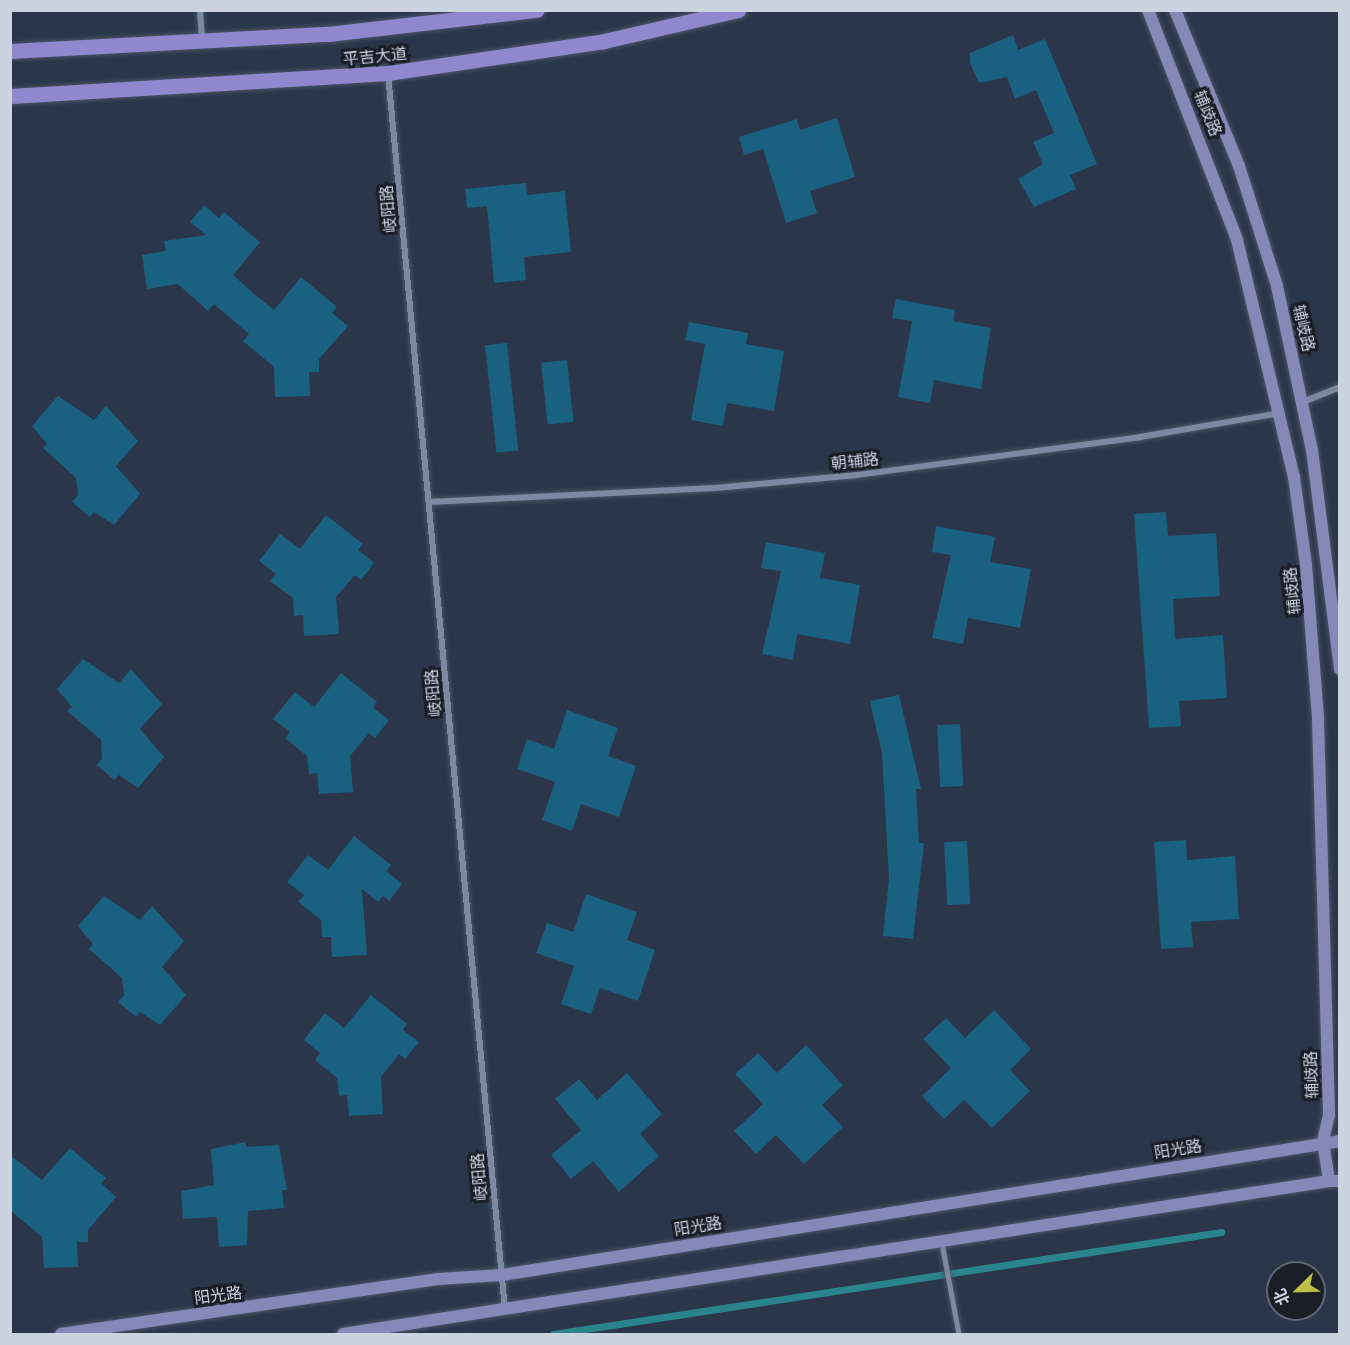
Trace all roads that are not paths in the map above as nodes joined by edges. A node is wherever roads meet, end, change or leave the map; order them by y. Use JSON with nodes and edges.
{"nodes":[{"id":1,"x":200,"y":10,"type":"edge"},
{"id":2,"x":537,"y":10,"type":"edge"},
{"id":3,"x":738,"y":10,"type":"edge"},
{"id":4,"x":1148,"y":10,"type":"edge"},
{"id":5,"x":1175,"y":10,"type":"edge"},
{"id":6,"x":202,"y":41,"type":"junction"},
{"id":7,"x":10,"y":51,"type":"edge"},
{"id":8,"x":388,"y":73,"type":"junction"},
{"id":9,"x":10,"y":96,"type":"edge"},
{"id":10,"x":1340,"y":387,"type":"edge"},
{"id":11,"x":1303,"y":402,"type":"junction"},
{"id":12,"x":1281,"y":413,"type":"junction"},
{"id":13,"x":429,"y":502,"type":"junction"},
{"id":14,"x":1335,"y":581,"type":"edge"},
{"id":15,"x":1340,"y":669,"type":"edge"},
{"id":16,"x":1340,"y":1141,"type":"edge"},
{"id":17,"x":1323,"y":1142,"type":"junction"},
{"id":18,"x":1334,"y":1181,"type":"edge"},
{"id":19,"x":942,"y":1242,"type":"junction"},
{"id":20,"x":502,"y":1275,"type":"junction"},
{"id":21,"x":505,"y":1310,"type":"junction"},
{"id":22,"x":61,"y":1335,"type":"edge"},
{"id":23,"x":344,"y":1335,"type":"edge"},
{"id":24,"x":959,"y":1335,"type":"edge"}],
"edges":[{"from":1,"to":6,"type":"street"},
{"from":2,"to":6,"type":"main road","name":"平吉大道"},
{"from":3,"to":8,"type":"main road","name":"平吉大道"},
{"from":4,"to":12,"type":"street","name":"辅歧路"},
{"from":5,"to":11,"type":"street","name":"辅岐路"},
{"from":6,"to":7,"type":"main road","name":"平吉大道"},
{"from":8,"to":9,"type":"main road","name":"平吉大道"},
{"from":8,"to":13,"type":"street","name":"岐阳路"},
{"from":10,"to":11,"type":"street"},
{"from":11,"to":14,"type":"street","name":"辅岐路"},
{"from":12,"to":13,"type":"street","name":"朝辅路"},
{"from":12,"to":17,"type":"street","name":"辅歧路"},
{"from":13,"to":20,"type":"street","name":"岐阳路"},
{"from":14,"to":15,"type":"street","name":"辅岐路"},
{"from":16,"to":17,"type":"street","name":"阳光路"},
{"from":17,"to":18,"type":"street","name":"辅歧路"},
{"from":17,"to":20,"type":"street","name":"阳光路"},
{"from":18,"to":19,"type":"street"},
{"from":19,"to":21,"type":"street"},
{"from":19,"to":24,"type":"lane"},
{"from":20,"to":21,"type":"street","name":"岐阳路"},
{"from":20,"to":22,"type":"street","name":"阳光路"},
{"from":21,"to":23,"type":"street"}]}
